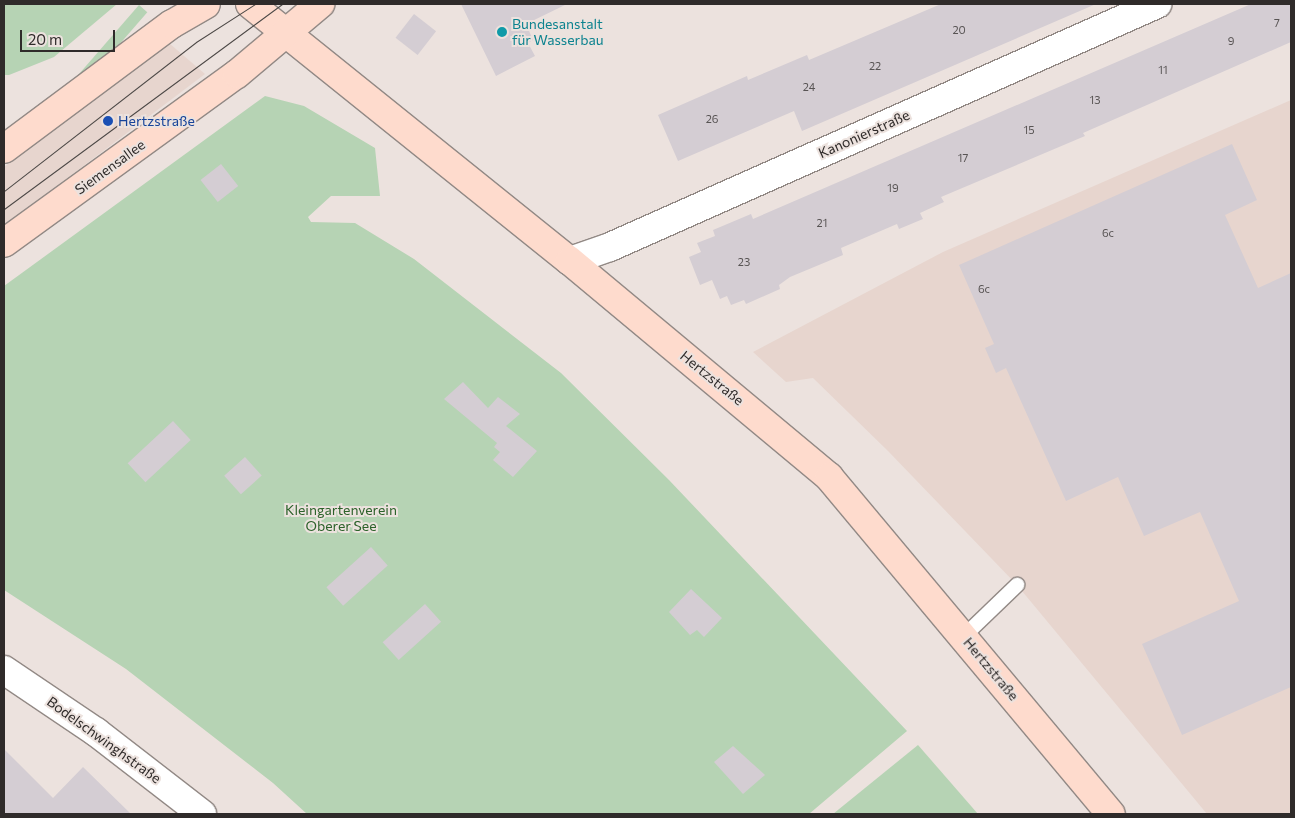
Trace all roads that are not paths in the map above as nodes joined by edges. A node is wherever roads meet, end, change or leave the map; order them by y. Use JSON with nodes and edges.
{"nodes":[{"id":1,"x":206,"y":4,"type":"edge"},
{"id":2,"x":250,"y":4,"type":"edge"},
{"id":3,"x":320,"y":4,"type":"edge"},
{"id":4,"x":1157,"y":4,"type":"edge"},
{"id":5,"x":286,"y":34,"type":"junction"},
{"id":6,"x":4,"y":149,"type":"edge"},
{"id":7,"x":4,"y":243,"type":"edge"},
{"id":8,"x":570,"y":260,"type":"junction"},
{"id":9,"x":1016,"y":585,"type":"dead end"},
{"id":10,"x":964,"y":636,"type":"junction"},
{"id":11,"x":4,"y":670,"type":"edge"},
{"id":12,"x":202,"y":814,"type":"edge"},
{"id":13,"x":1111,"y":814,"type":"edge"}],
"edges":[{"from":1,"to":6,"type":"main road"},
{"from":2,"to":5,"type":"main road","name":"Hertzstraße"},
{"from":3,"to":5,"type":"main road","name":"Siemensallee"},
{"from":4,"to":8,"type":"street","name":"Kanonierstraße"},
{"from":5,"to":7,"type":"main road","name":"Siemensallee"},
{"from":5,"to":8,"type":"main road","name":"Hertzstraße"},
{"from":8,"to":10,"type":"main road","name":"Hertzstraße"},
{"from":9,"to":10,"type":"lane"},
{"from":10,"to":13,"type":"main road","name":"Hertzstraße"},
{"from":11,"to":12,"type":"street","name":"Bodelschwinghstraße"}]}
